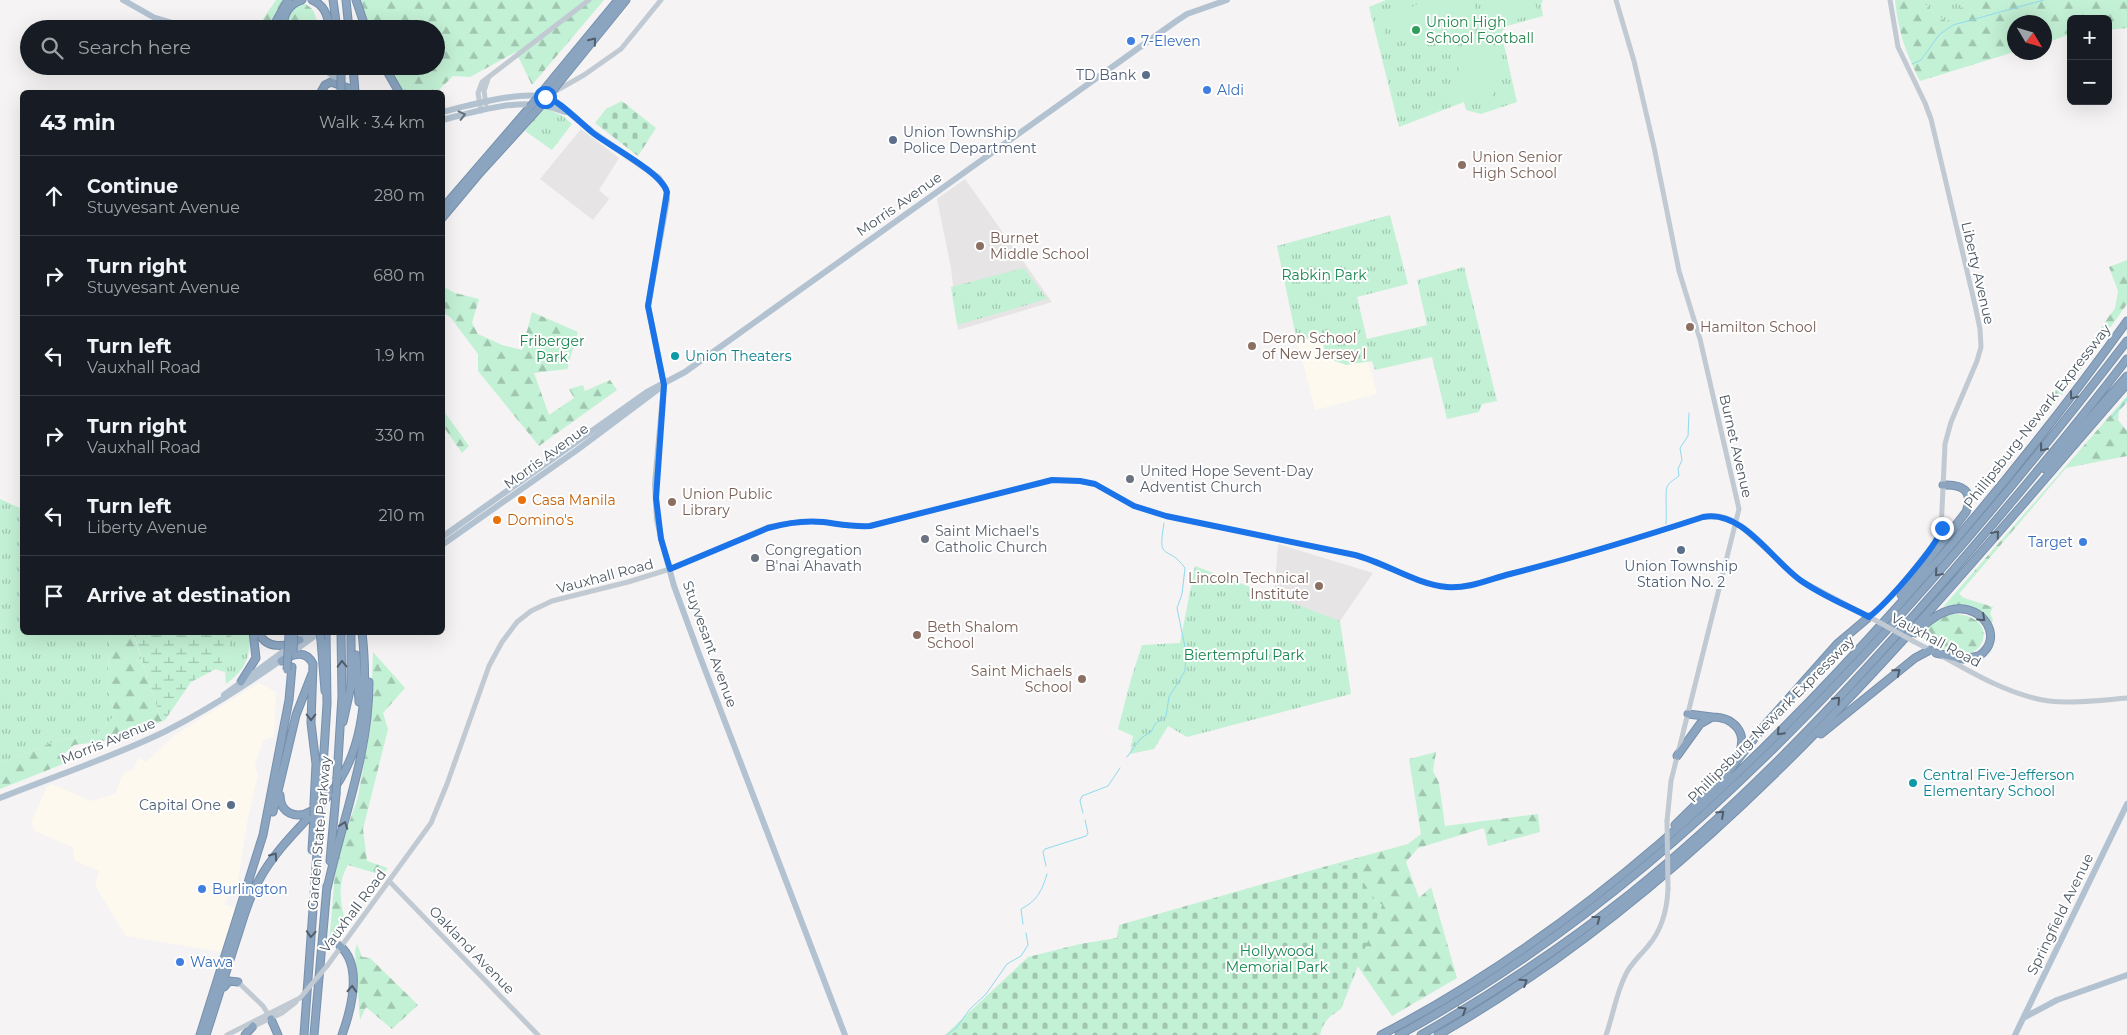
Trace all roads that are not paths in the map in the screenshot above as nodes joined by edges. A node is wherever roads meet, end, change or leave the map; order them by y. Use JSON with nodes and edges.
{"nodes":[{"id":1,"x":123,"y":0,"type":"edge"},
{"id":2,"x":288,"y":0,"type":"edge"},
{"id":3,"x":302,"y":0,"type":"edge"},
{"id":4,"x":312,"y":0,"type":"edge"},
{"id":5,"x":333,"y":0,"type":"edge"},
{"id":6,"x":346,"y":0,"type":"edge"},
{"id":7,"x":356,"y":0,"type":"edge"},
{"id":8,"x":589,"y":0,"type":"edge"},
{"id":9,"x":618,"y":0,"type":"edge"},
{"id":10,"x":626,"y":0,"type":"edge"},
{"id":11,"x":661,"y":0,"type":"edge"},
{"id":12,"x":1227,"y":0,"type":"edge"},
{"id":13,"x":1616,"y":0,"type":"edge"},
{"id":14,"x":1890,"y":0,"type":"edge"},
{"id":15,"x":286,"y":13,"type":"junction"},
{"id":16,"x":162,"y":20,"type":"edge"},
{"id":17,"x":277,"y":20,"type":"edge"},
{"id":18,"x":282,"y":20,"type":"edge"},
{"id":19,"x":285,"y":20,"type":"edge"},
{"id":20,"x":328,"y":20,"type":"edge"},
{"id":21,"x":336,"y":20,"type":"edge"},
{"id":22,"x":348,"y":20,"type":"edge"},
{"id":23,"x":363,"y":20,"type":"edge"},
{"id":24,"x":331,"y":75,"type":"edge"},
{"id":25,"x":344,"y":75,"type":"edge"},
{"id":26,"x":352,"y":75,"type":"edge"},
{"id":27,"x":389,"y":75,"type":"edge"},
{"id":28,"x":559,"y":77,"type":"junction"},
{"id":29,"x":322,"y":90,"type":"edge"},
{"id":30,"x":349,"y":90,"type":"edge"},
{"id":31,"x":398,"y":90,"type":"edge"},
{"id":32,"x":546,"y":96,"type":"junction"},
{"id":33,"x":483,"y":103,"type":"junction"},
{"id":34,"x":523,"y":103,"type":"junction"},
{"id":35,"x":484,"y":110,"type":"junction"},
{"id":36,"x":445,"y":111,"type":"edge"},
{"id":37,"x":568,"y":114,"type":"junction"},
{"id":38,"x":445,"y":119,"type":"edge"},
{"id":39,"x":445,"y":206,"type":"edge"},
{"id":40,"x":445,"y":214,"type":"edge"},
{"id":41,"x":2127,"y":321,"type":"edge"},
{"id":42,"x":2127,"y":341,"type":"edge"},
{"id":43,"x":2127,"y":359,"type":"edge"},
{"id":44,"x":2127,"y":376,"type":"edge"},
{"id":45,"x":2127,"y":384,"type":"edge"},
{"id":46,"x":664,"y":385,"type":"junction"},
{"id":47,"x":1943,"y":485,"type":"junction"},
{"id":48,"x":2004,"y":511,"type":"junction"},
{"id":49,"x":1736,"y":523,"type":"junction"},
{"id":50,"x":445,"y":535,"type":"edge"},
{"id":51,"x":445,"y":543,"type":"edge"},
{"id":52,"x":670,"y":569,"type":"junction"},
{"id":53,"x":1872,"y":619,"type":"junction"},
{"id":54,"x":1873,"y":633,"type":"junction"},
{"id":55,"x":253,"y":635,"type":"edge"},
{"id":56,"x":260,"y":635,"type":"edge"},
{"id":57,"x":291,"y":635,"type":"edge"},
{"id":58,"x":306,"y":635,"type":"edge"},
{"id":59,"x":323,"y":635,"type":"edge"},
{"id":60,"x":341,"y":635,"type":"edge"},
{"id":61,"x":352,"y":635,"type":"edge"},
{"id":62,"x":352,"y":635,"type":"edge"},
{"id":63,"x":362,"y":635,"type":"edge"},
{"id":64,"x":363,"y":635,"type":"edge"},
{"id":65,"x":300,"y":640,"type":"junction"},
{"id":66,"x":1933,"y":651,"type":"junction"},
{"id":67,"x":1891,"y":654,"type":"junction"},
{"id":68,"x":281,"y":661,"type":"junction"},
{"id":69,"x":313,"y":668,"type":"junction"},
{"id":70,"x":241,"y":682,"type":"junction"},
{"id":71,"x":222,"y":698,"type":"junction"},
{"id":72,"x":2127,"y":698,"type":"edge"},
{"id":73,"x":1688,"y":714,"type":"junction"},
{"id":74,"x":1712,"y":717,"type":"junction"},
{"id":75,"x":359,"y":725,"type":"junction"},
{"id":76,"x":340,"y":730,"type":"junction"},
{"id":77,"x":1677,"y":756,"type":"junction"},
{"id":78,"x":1791,"y":758,"type":"junction"},
{"id":79,"x":1732,"y":767,"type":"junction"},
{"id":80,"x":280,"y":787,"type":"junction"},
{"id":81,"x":328,"y":796,"type":"junction"},
{"id":82,"x":0,"y":798,"type":"edge"},
{"id":83,"x":2127,"y":804,"type":"edge"},
{"id":84,"x":317,"y":813,"type":"junction"},
{"id":85,"x":263,"y":835,"type":"junction"},
{"id":86,"x":1647,"y":855,"type":"junction"},
{"id":87,"x":389,"y":881,"type":"junction"},
{"id":88,"x":327,"y":890,"type":"junction"},
{"id":89,"x":340,"y":946,"type":"junction"},
{"id":90,"x":230,"y":961,"type":"junction"},
{"id":91,"x":2127,"y":975,"type":"edge"},
{"id":92,"x":238,"y":982,"type":"junction"},
{"id":93,"x":300,"y":998,"type":"junction"},
{"id":94,"x":218,"y":999,"type":"junction"},
{"id":95,"x":270,"y":1016,"type":"junction"},
{"id":96,"x":2023,"y":1018,"type":"junction"},
{"id":97,"x":253,"y":1026,"type":"junction"},
{"id":98,"x":237,"y":1030,"type":"junction"},
{"id":99,"x":304,"y":1034,"type":"edge"},
{"id":100,"x":200,"y":1035,"type":"edge"},
{"id":101,"x":206,"y":1035,"type":"edge"},
{"id":102,"x":227,"y":1035,"type":"edge"},
{"id":103,"x":245,"y":1035,"type":"edge"},
{"id":104,"x":278,"y":1035,"type":"edge"},
{"id":105,"x":314,"y":1035,"type":"edge"},
{"id":106,"x":342,"y":1035,"type":"edge"},
{"id":107,"x":538,"y":1035,"type":"edge"},
{"id":108,"x":845,"y":1035,"type":"edge"},
{"id":109,"x":1381,"y":1035,"type":"edge"},
{"id":110,"x":1399,"y":1035,"type":"edge"},
{"id":111,"x":1421,"y":1035,"type":"edge"},
{"id":112,"x":1438,"y":1035,"type":"edge"},
{"id":113,"x":1606,"y":1035,"type":"edge"},
{"id":114,"x":2015,"y":1035,"type":"edge"}],
"edges":[{"from":1,"to":16,"type":"main road"},
{"from":2,"to":17,"type":"highway"},
{"from":3,"to":15,"type":"highway"},
{"from":4,"to":20,"type":"highway"},
{"from":5,"to":21,"type":"highway"},
{"from":6,"to":22,"type":"highway"},
{"from":7,"to":23,"type":"highway"},
{"from":8,"to":33,"type":"street"},
{"from":9,"to":28,"type":"highway"},
{"from":28,"to":10,"type":"highway","one_way":true},
{"from":11,"to":32,"type":"street"},
{"from":12,"to":46,"type":"main road","name":"Morris Avenue"},
{"from":13,"to":49,"type":"street","name":"Burnet Avenue"},
{"from":14,"to":47,"type":"street","name":"Liberty Avenue"},
{"from":15,"to":18,"type":"highway"},
{"from":15,"to":19,"type":"highway"},
{"from":24,"to":30,"type":"main road"},
{"from":25,"to":30,"type":"highway","bridge":true},
{"from":26,"to":30,"type":"highway"},
{"from":27,"to":31,"type":"highway"},
{"from":28,"to":39,"type":"highway","bridge":true},
{"from":28,"to":40,"type":"highway","bridge":true},
{"from":29,"to":30,"type":"highway"},
{"from":32,"to":33,"type":"main road"},
{"from":32,"to":34,"type":"street"},
{"from":32,"to":37,"type":"main road","name":"Stuyvesant Avenue"},
{"from":33,"to":35,"type":"street"},
{"from":33,"to":36,"type":"main road"},
{"from":34,"to":35,"type":"main road","name":"Stuyvesant Avenue"},
{"from":34,"to":37,"type":"main road","name":"Stuyvesant Avenue"},
{"from":38,"to":35,"type":"main road","name":"Stuyvesant Avenue","one_way":true},
{"from":37,"to":46,"type":"main road","name":"Stuyvesant Avenue"},
{"from":41,"to":54,"type":"highway","name":"Phillipsburg-Newark Expressway","one_way":true},
{"from":42,"to":110,"type":"highway","name":"Phillipsburg-Newark Expressway","one_way":true},
{"from":43,"to":48,"type":"highway"},
{"from":44,"to":48,"type":"highway"},
{"from":67,"to":45,"type":"highway","one_way":true},
{"from":46,"to":50,"type":"main road","name":"Morris Avenue"},
{"from":46,"to":51,"type":"main road","name":"Morris Avenue"},
{"from":46,"to":52,"type":"main road","name":"Stuyvesant Avenue"},
{"from":47,"to":53,"type":"street","name":"Liberty Avenue"},
{"from":47,"to":54,"type":"highway"},
{"from":111,"to":48,"type":"highway","one_way":true},
{"from":49,"to":52,"type":"street","name":"Vauxhall Road"},
{"from":49,"to":53,"type":"street","name":"Vauxhall Road"},
{"from":49,"to":73,"type":"street","name":"Burnet Avenue"},
{"from":52,"to":87,"type":"street","name":"Vauxhall Road"},
{"from":52,"to":108,"type":"main road","name":"Stuyvesant Avenue"},
{"from":53,"to":66,"type":"street","name":"Vauxhall Road","bridge":true},
{"from":53,"to":79,"type":"highway"},
{"from":54,"to":86,"type":"highway","name":"Phillipsburg-Newark Expressway","one_way":true},
{"from":55,"to":70,"type":"highway"},
{"from":56,"to":65,"type":"highway"},
{"from":57,"to":85,"type":"highway","bridge":true},
{"from":58,"to":65,"type":"main road","name":"Morris Avenue"},
{"from":59,"to":68,"type":"main road","name":"Morris Avenue"},
{"from":59,"to":81,"type":"highway","name":"Garden State Parkway"},
{"from":76,"to":60,"type":"highway","name":"Garden State Parkway","one_way":true},
{"from":61,"to":76,"type":"highway"},
{"from":62,"to":75,"type":"highway"},
{"from":63,"to":75,"type":"highway"},
{"from":88,"to":64,"type":"highway","one_way":true},
{"from":65,"to":70,"type":"main road","name":"Morris Avenue"},
{"from":67,"to":66,"type":"highway","one_way":true},
{"from":66,"to":72,"type":"street","name":"Vauxhall Road"},
{"from":78,"to":66,"type":"highway","one_way":true},
{"from":67,"to":78,"type":"highway"},
{"from":68,"to":69,"type":"highway"},
{"from":68,"to":71,"type":"main road","name":"Morris Avenue"},
{"from":69,"to":80,"type":"highway"},
{"from":69,"to":84,"type":"highway","one_way":true,"bridge":true},
{"from":70,"to":71,"type":"main road","name":"Morris Avenue"},
{"from":71,"to":82,"type":"main road","name":"Morris Avenue"},
{"from":73,"to":74,"type":"highway"},
{"from":73,"to":77,"type":"street","name":"Burnet Avenue"},
{"from":74,"to":77,"type":"highway"},
{"from":74,"to":79,"type":"highway"},
{"from":75,"to":81,"type":"highway"},
{"from":76,"to":81,"type":"highway","name":"Garden State Parkway","bridge":true},
{"from":77,"to":113,"type":"street","name":"Burnet Avenue","bridge":true},
{"from":112,"to":78,"type":"highway","one_way":true},
{"from":79,"to":86,"type":"highway"},
{"from":80,"to":81,"type":"highway"},
{"from":80,"to":85,"type":"highway"},
{"from":81,"to":84,"type":"highway","name":"Garden State Parkway","bridge":true},
{"from":81,"to":88,"type":"highway","name":"Garden State Parkway"},
{"from":90,"to":81,"type":"highway","one_way":true},
{"from":83,"to":96,"type":"main road","name":"Springfield Avenue"},
{"from":84,"to":99,"type":"highway","name":"Garden State Parkway","one_way":true},
{"from":85,"to":100,"type":"highway"},
{"from":86,"to":109,"type":"highway","name":"Phillipsburg-Newark Expressway"},
{"from":87,"to":89,"type":"street","name":"Vauxhall Road"},
{"from":87,"to":107,"type":"street","name":"Oakland Avenue"},
{"from":88,"to":105,"type":"highway","name":"Garden State Parkway"},
{"from":89,"to":93,"type":"street","name":"Vauxhall Road","bridge":true},
{"from":106,"to":89,"type":"highway","one_way":true},
{"from":90,"to":92,"type":"highway"},
{"from":90,"to":94,"type":"highway"},
{"from":91,"to":96,"type":"main road"},
{"from":92,"to":94,"type":"highway"},
{"from":92,"to":95,"type":"street"},
{"from":93,"to":95,"type":"street","name":"Vauxhall Road"},
{"from":93,"to":95,"type":"street","name":"Vauxhall Road"},
{"from":94,"to":101,"type":"highway"},
{"from":95,"to":97,"type":"street","name":"Vauxhall Road"},
{"from":95,"to":98,"type":"street","name":"Vauxhall Road"},
{"from":95,"to":104,"type":"highway"},
{"from":96,"to":114,"type":"main road","name":"Springfield Avenue"},
{"from":97,"to":98,"type":"street","name":"Vauxhall Road"},
{"from":97,"to":103,"type":"highway"},
{"from":98,"to":102,"type":"street","name":"Vauxhall Road"}]}
